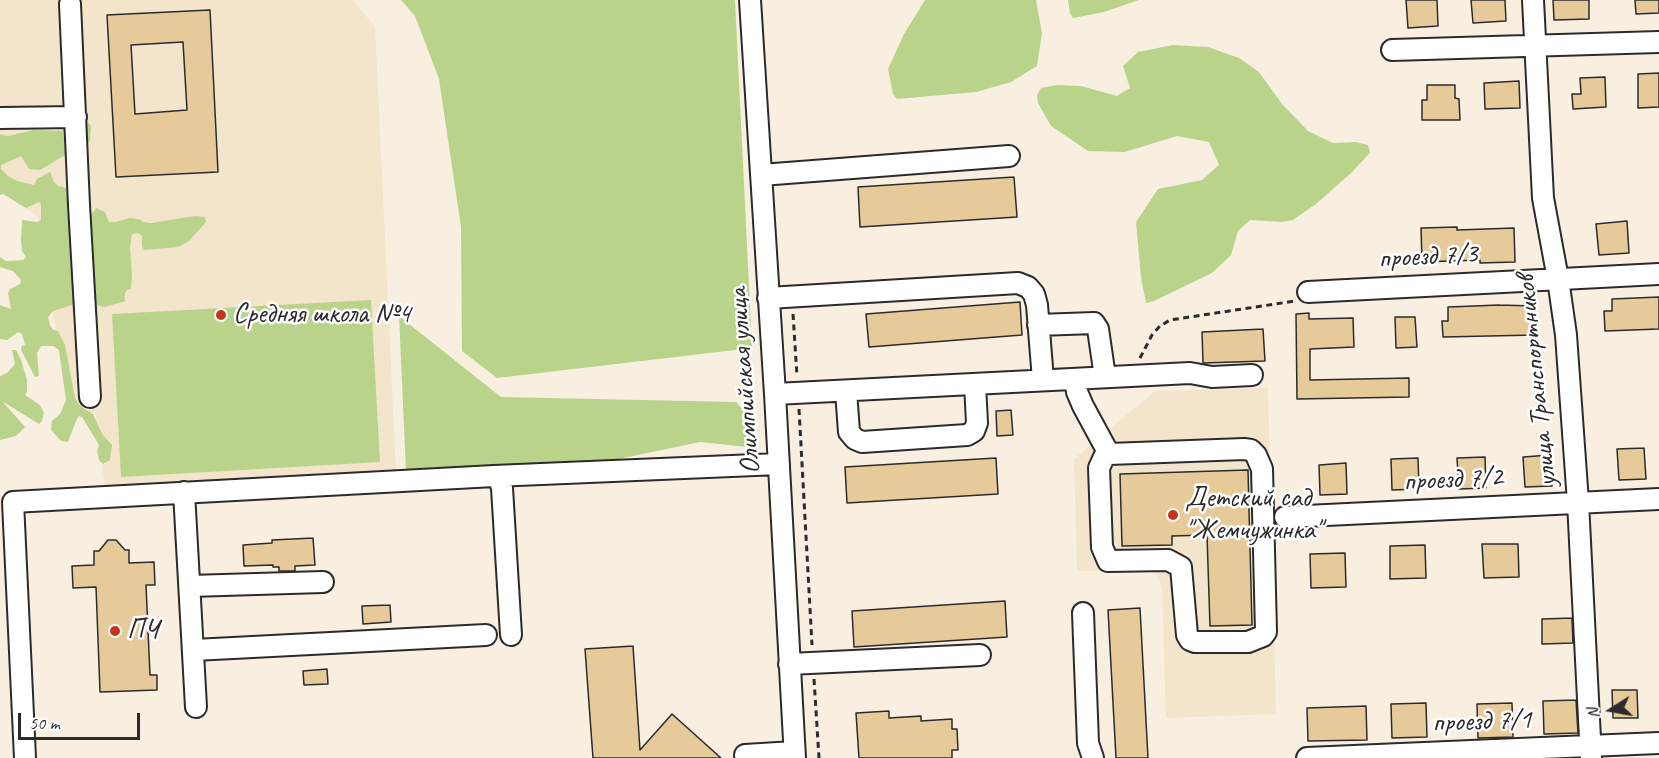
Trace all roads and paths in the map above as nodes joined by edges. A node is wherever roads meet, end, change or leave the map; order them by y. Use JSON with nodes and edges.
{"nodes":[{"id":1,"x":750,"y":0,"type":"edge"},
{"id":2,"x":1533,"y":0,"type":"edge"},
{"id":3,"x":70,"y":4,"type":"dead end"},
{"id":4,"x":1659,"y":42,"type":"edge"},
{"id":5,"x":1535,"y":44,"type":"junction"},
{"id":6,"x":1392,"y":50,"type":"dead end"},
{"id":7,"x":76,"y":117,"type":"junction"},
{"id":8,"x":0,"y":118,"type":"edge"},
{"id":9,"x":1010,"y":156,"type":"dead end"},
{"id":10,"x":760,"y":175,"type":"junction"},
{"id":11,"x":1659,"y":274,"type":"edge"},
{"id":12,"x":1558,"y":279,"type":"junction"},
{"id":13,"x":1308,"y":292,"type":"joint"},
{"id":14,"x":792,"y":297,"type":"junction"},
{"id":15,"x":768,"y":298,"type":"junction"},
{"id":16,"x":1038,"y":325,"type":"junction"},
{"id":17,"x":1140,"y":359,"type":"dead end"},
{"id":18,"x":1252,"y":375,"type":"dead end"},
{"id":19,"x":1105,"y":377,"type":"junction"},
{"id":20,"x":1075,"y":378,"type":"junction"},
{"id":21,"x":1043,"y":380,"type":"junction"},
{"id":22,"x":975,"y":384,"type":"junction"},
{"id":23,"x":846,"y":391,"type":"junction"},
{"id":24,"x":798,"y":392,"type":"junction"},
{"id":25,"x":775,"y":394,"type":"junction"},
{"id":26,"x":90,"y":397,"type":"dead end"},
{"id":27,"x":1109,"y":454,"type":"junction"},
{"id":28,"x":779,"y":464,"type":"junction"},
{"id":29,"x":494,"y":476,"type":"junction"},
{"id":30,"x":184,"y":492,"type":"junction"},
{"id":31,"x":1659,"y":499,"type":"edge"},
{"id":32,"x":1578,"y":502,"type":"junction"},
{"id":33,"x":1285,"y":517,"type":"dead end"},
{"id":34,"x":323,"y":582,"type":"dead end"},
{"id":35,"x":190,"y":586,"type":"junction"},
{"id":36,"x":1083,"y":613,"type":"dead end"},
{"id":37,"x":486,"y":635,"type":"dead end"},
{"id":38,"x":512,"y":635,"type":"dead end"},
{"id":39,"x":194,"y":650,"type":"junction"},
{"id":40,"x":980,"y":654,"type":"dead end"},
{"id":41,"x":813,"y":663,"type":"junction"},
{"id":42,"x":789,"y":664,"type":"junction"},
{"id":43,"x":196,"y":707,"type":"dead end"},
{"id":44,"x":1659,"y":743,"type":"edge"},
{"id":45,"x":1590,"y":752,"type":"edge"},
{"id":46,"x":745,"y":754,"type":"dead end"},
{"id":47,"x":794,"y":755,"type":"edge"},
{"id":48,"x":25,"y":758,"type":"edge"},
{"id":49,"x":819,"y":758,"type":"edge"},
{"id":50,"x":1093,"y":758,"type":"edge"},
{"id":51,"x":1307,"y":758,"type":"edge"}],
"edges":[{"from":1,"to":10,"type":"street","name":"Олимпийская улица"},
{"from":2,"to":5,"type":"street","name":"улица Транспортников"},
{"from":3,"to":7,"type":"street"},
{"from":4,"to":5,"type":"street"},
{"from":5,"to":6,"type":"street"},
{"from":5,"to":12,"type":"street","name":"улица Транспортников"},
{"from":7,"to":8,"type":"street"},
{"from":7,"to":26,"type":"street"},
{"from":9,"to":10,"type":"street"},
{"from":10,"to":15,"type":"street","name":"Олимпийская улица"},
{"from":11,"to":12,"type":"street","name":"проезд 7/3"},
{"from":12,"to":13,"type":"street","name":"проезд 7/3"},
{"from":12,"to":32,"type":"street","name":"улица Транспортников"},
{"from":13,"to":17,"type":"path"},
{"from":14,"to":15,"type":"street"},
{"from":14,"to":16,"type":"street"},
{"from":14,"to":24,"type":"path"},
{"from":15,"to":25,"type":"street","name":"Олимпийская улица"},
{"from":16,"to":19,"type":"street"},
{"from":16,"to":21,"type":"street"},
{"from":18,"to":19,"type":"street"},
{"from":19,"to":20,"type":"street"},
{"from":20,"to":21,"type":"street"},
{"from":20,"to":27,"type":"street"},
{"from":21,"to":22,"type":"street"},
{"from":22,"to":23,"type":"street"},
{"from":22,"to":23,"type":"street"},
{"from":23,"to":24,"type":"street"},
{"from":24,"to":25,"type":"street"},
{"from":24,"to":41,"type":"path"},
{"from":25,"to":28,"type":"street","name":"Олимпийская улица"},
{"from":27,"to":27,"type":"street"},
{"from":28,"to":29,"type":"street"},
{"from":28,"to":42,"type":"street","name":"Олимпийская улица"},
{"from":29,"to":30,"type":"street"},
{"from":29,"to":38,"type":"street"},
{"from":30,"to":35,"type":"street"},
{"from":30,"to":48,"type":"street"},
{"from":31,"to":32,"type":"street","name":"проезд 7/2"},
{"from":32,"to":33,"type":"street","name":"проезд 7/2"},
{"from":32,"to":45,"type":"street","name":"улица Транспортников"},
{"from":34,"to":35,"type":"street"},
{"from":35,"to":39,"type":"street"},
{"from":36,"to":50,"type":"street"},
{"from":37,"to":39,"type":"street"},
{"from":39,"to":43,"type":"street"},
{"from":40,"to":41,"type":"street"},
{"from":41,"to":42,"type":"street"},
{"from":41,"to":49,"type":"path"},
{"from":42,"to":47,"type":"street","name":"Олимпийская улица"},
{"from":44,"to":45,"type":"street","name":"проезд 7/1"},
{"from":45,"to":51,"type":"street","name":"проезд 7/1"},
{"from":46,"to":47,"type":"street"}]}
